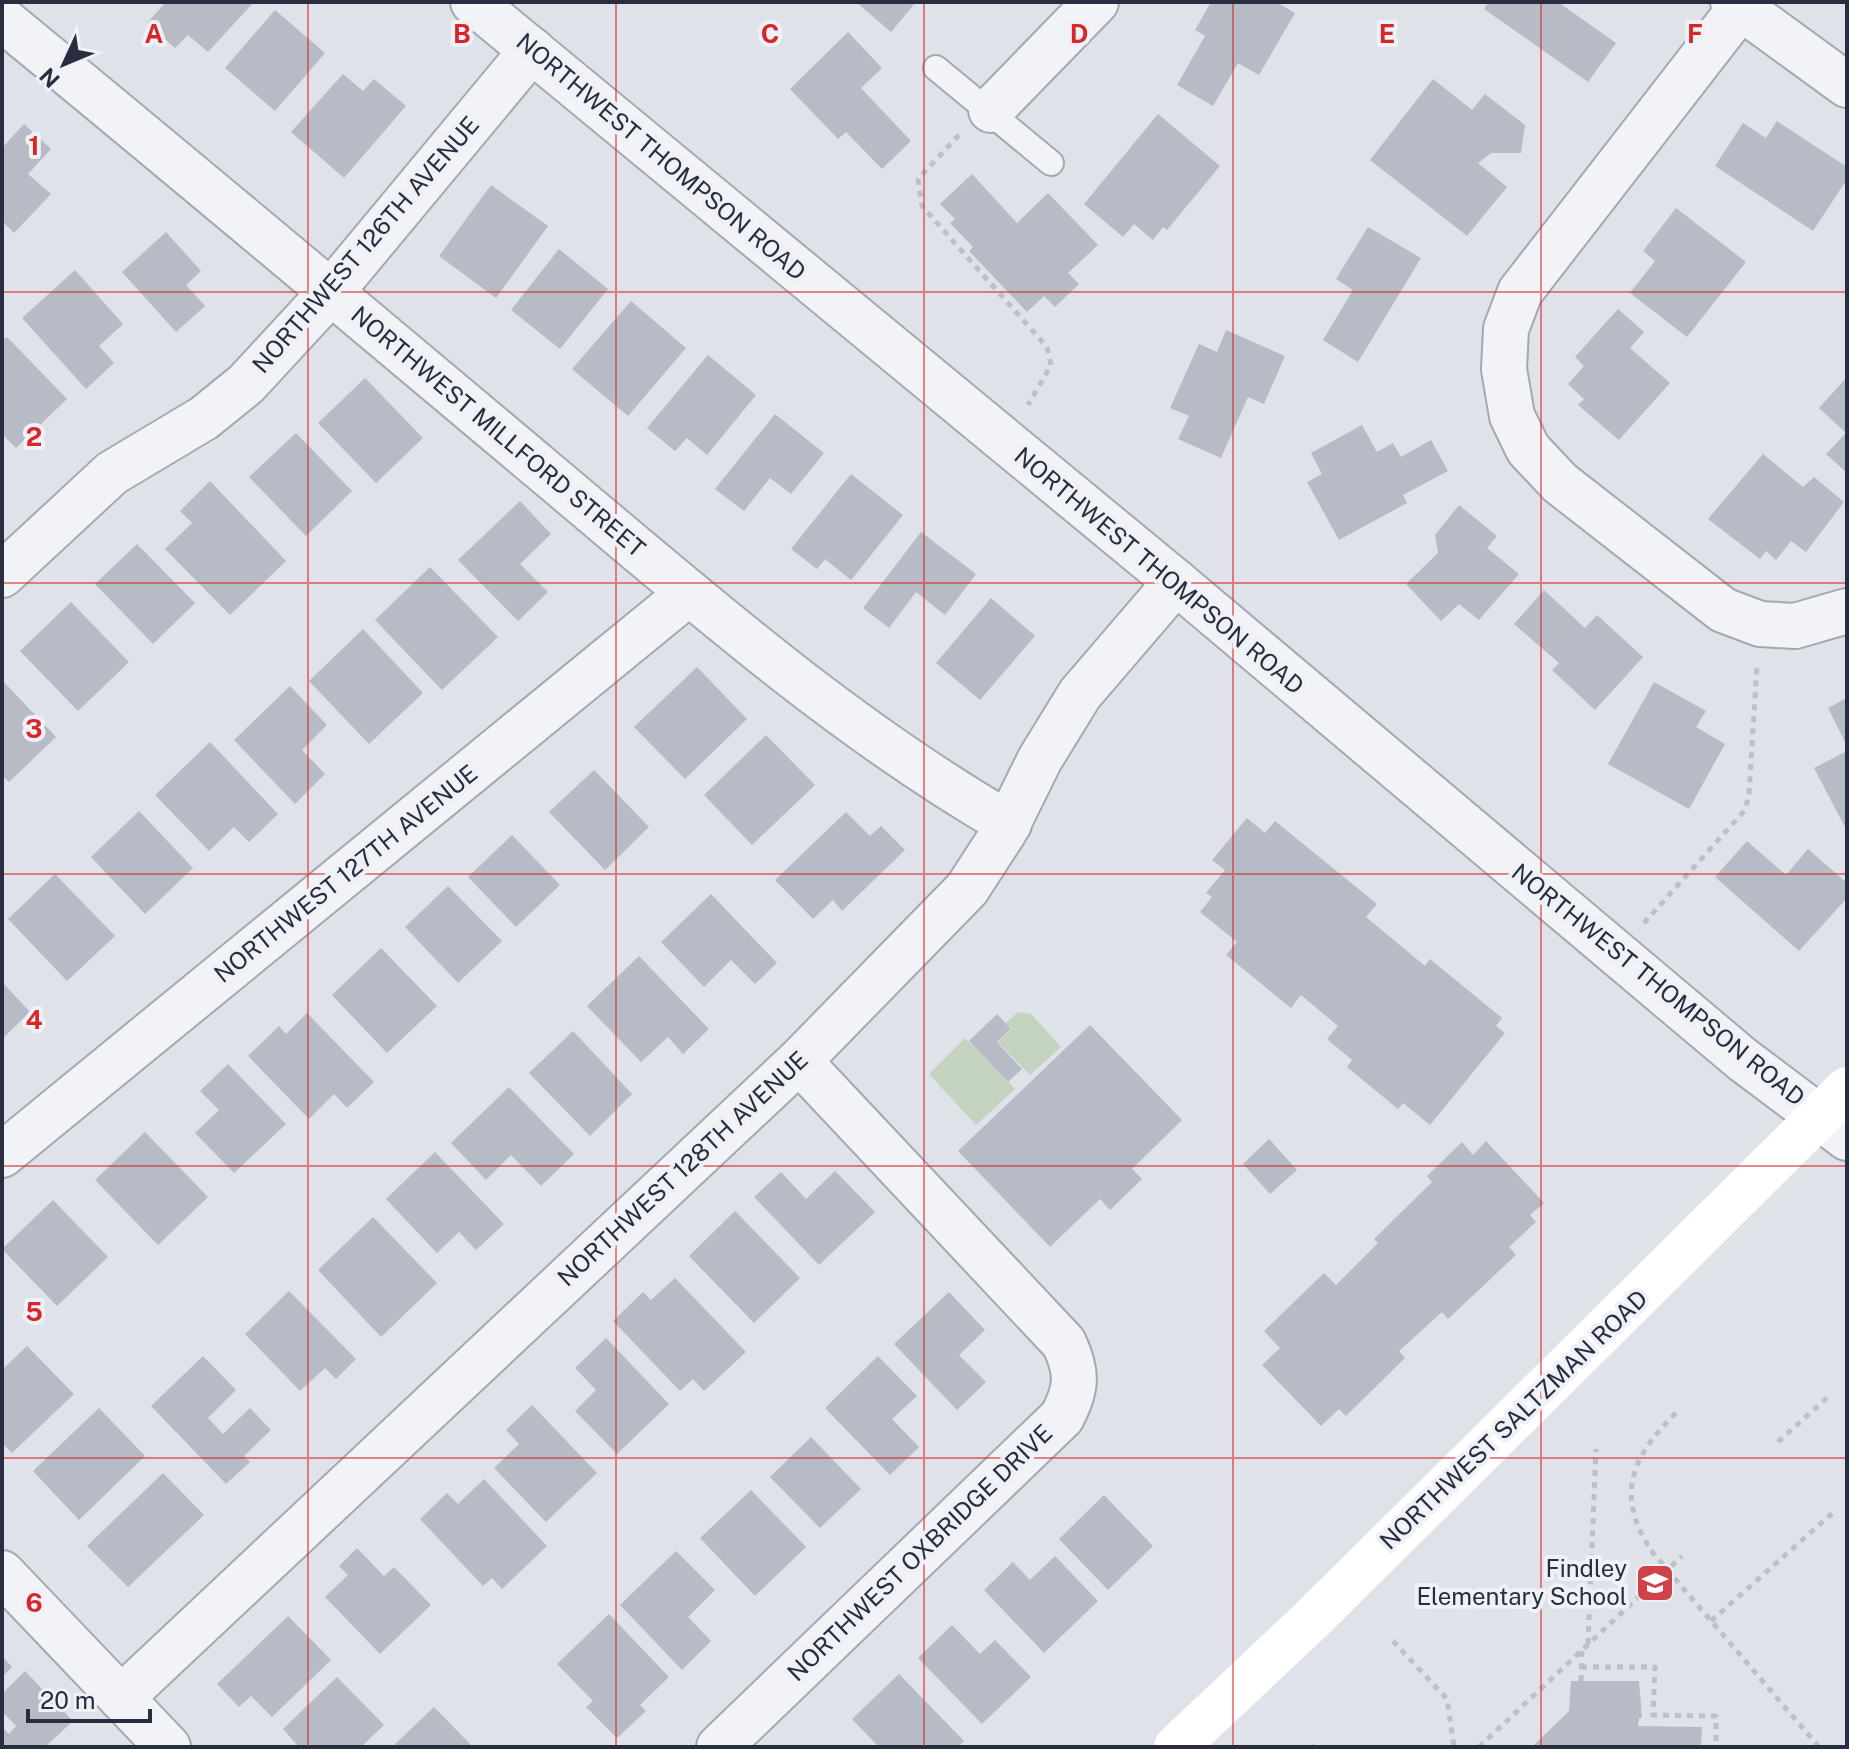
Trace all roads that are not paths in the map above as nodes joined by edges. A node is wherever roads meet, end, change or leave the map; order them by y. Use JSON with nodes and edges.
{"nodes":[{"id":1,"x":473,"y":2,"type":"edge"},
{"id":2,"x":1096,"y":2,"type":"edge"},
{"id":3,"x":1737,"y":4,"type":"edge"},
{"id":4,"x":2,"y":19,"type":"edge"},
{"id":5,"x":532,"y":50,"type":"junction"},
{"id":6,"x":936,"y":68,"type":"dead end"},
{"id":7,"x":1847,"y":85,"type":"edge"},
{"id":8,"x":991,"y":110,"type":"junction"},
{"id":9,"x":1051,"y":163,"type":"dead end"},
{"id":10,"x":331,"y":292,"type":"junction"},
{"id":11,"x":2,"y":575,"type":"edge"},
{"id":12,"x":1176,"y":582,"type":"junction"},
{"id":13,"x":689,"y":593,"type":"junction"},
{"id":14,"x":1847,"y":611,"type":"edge"},
{"id":15,"x":1009,"y":824,"type":"junction"},
{"id":16,"x":799,"y":1061,"type":"junction"},
{"id":17,"x":1838,"y":1115,"type":"edge"},
{"id":18,"x":2,"y":1155,"type":"edge"},
{"id":19,"x":2,"y":1573,"type":"edge"},
{"id":20,"x":121,"y":1698,"type":"junction"},
{"id":21,"x":168,"y":1747,"type":"edge"},
{"id":22,"x":719,"y":1747,"type":"edge"},
{"id":23,"x":1176,"y":1747,"type":"edge"}],
"edges":[{"from":1,"to":5,"type":"street","name":"NORTHWEST THOMPSON ROAD"},
{"from":2,"to":8,"type":"street"},
{"from":3,"to":7,"type":"street"},
{"from":3,"to":14,"type":"street"},
{"from":4,"to":10,"type":"street","name":"NORTHWEST MILLFORD STREET"},
{"from":5,"to":10,"type":"street","name":"NORTHWEST 126TH AVENUE"},
{"from":5,"to":12,"type":"street","name":"NORTHWEST THOMPSON ROAD"},
{"from":6,"to":8,"type":"lane"},
{"from":8,"to":9,"type":"lane"},
{"from":10,"to":11,"type":"street","name":"NORTHWEST 126TH AVENUE"},
{"from":10,"to":13,"type":"street","name":"NORTHWEST MILLFORD STREET"},
{"from":12,"to":15,"type":"street","name":"NORTHWEST 128TH AVENUE"},
{"from":12,"to":17,"type":"street","name":"NORTHWEST THOMPSON ROAD"},
{"from":13,"to":15,"type":"street","name":"NORTHWEST MILLFORD STREET"},
{"from":13,"to":18,"type":"street","name":"NORTHWEST 127TH AVENUE"},
{"from":15,"to":16,"type":"street","name":"NORTHWEST 128TH AVENUE"},
{"from":16,"to":20,"type":"street","name":"NORTHWEST 128TH AVENUE"},
{"from":16,"to":22,"type":"street","name":"NORTHWEST OXBRIDGE DRIVE"},
{"from":17,"to":23,"type":"main road","name":"NORTHWEST SALTZMAN ROAD"},
{"from":19,"to":20,"type":"street"},
{"from":20,"to":21,"type":"street"}]}
